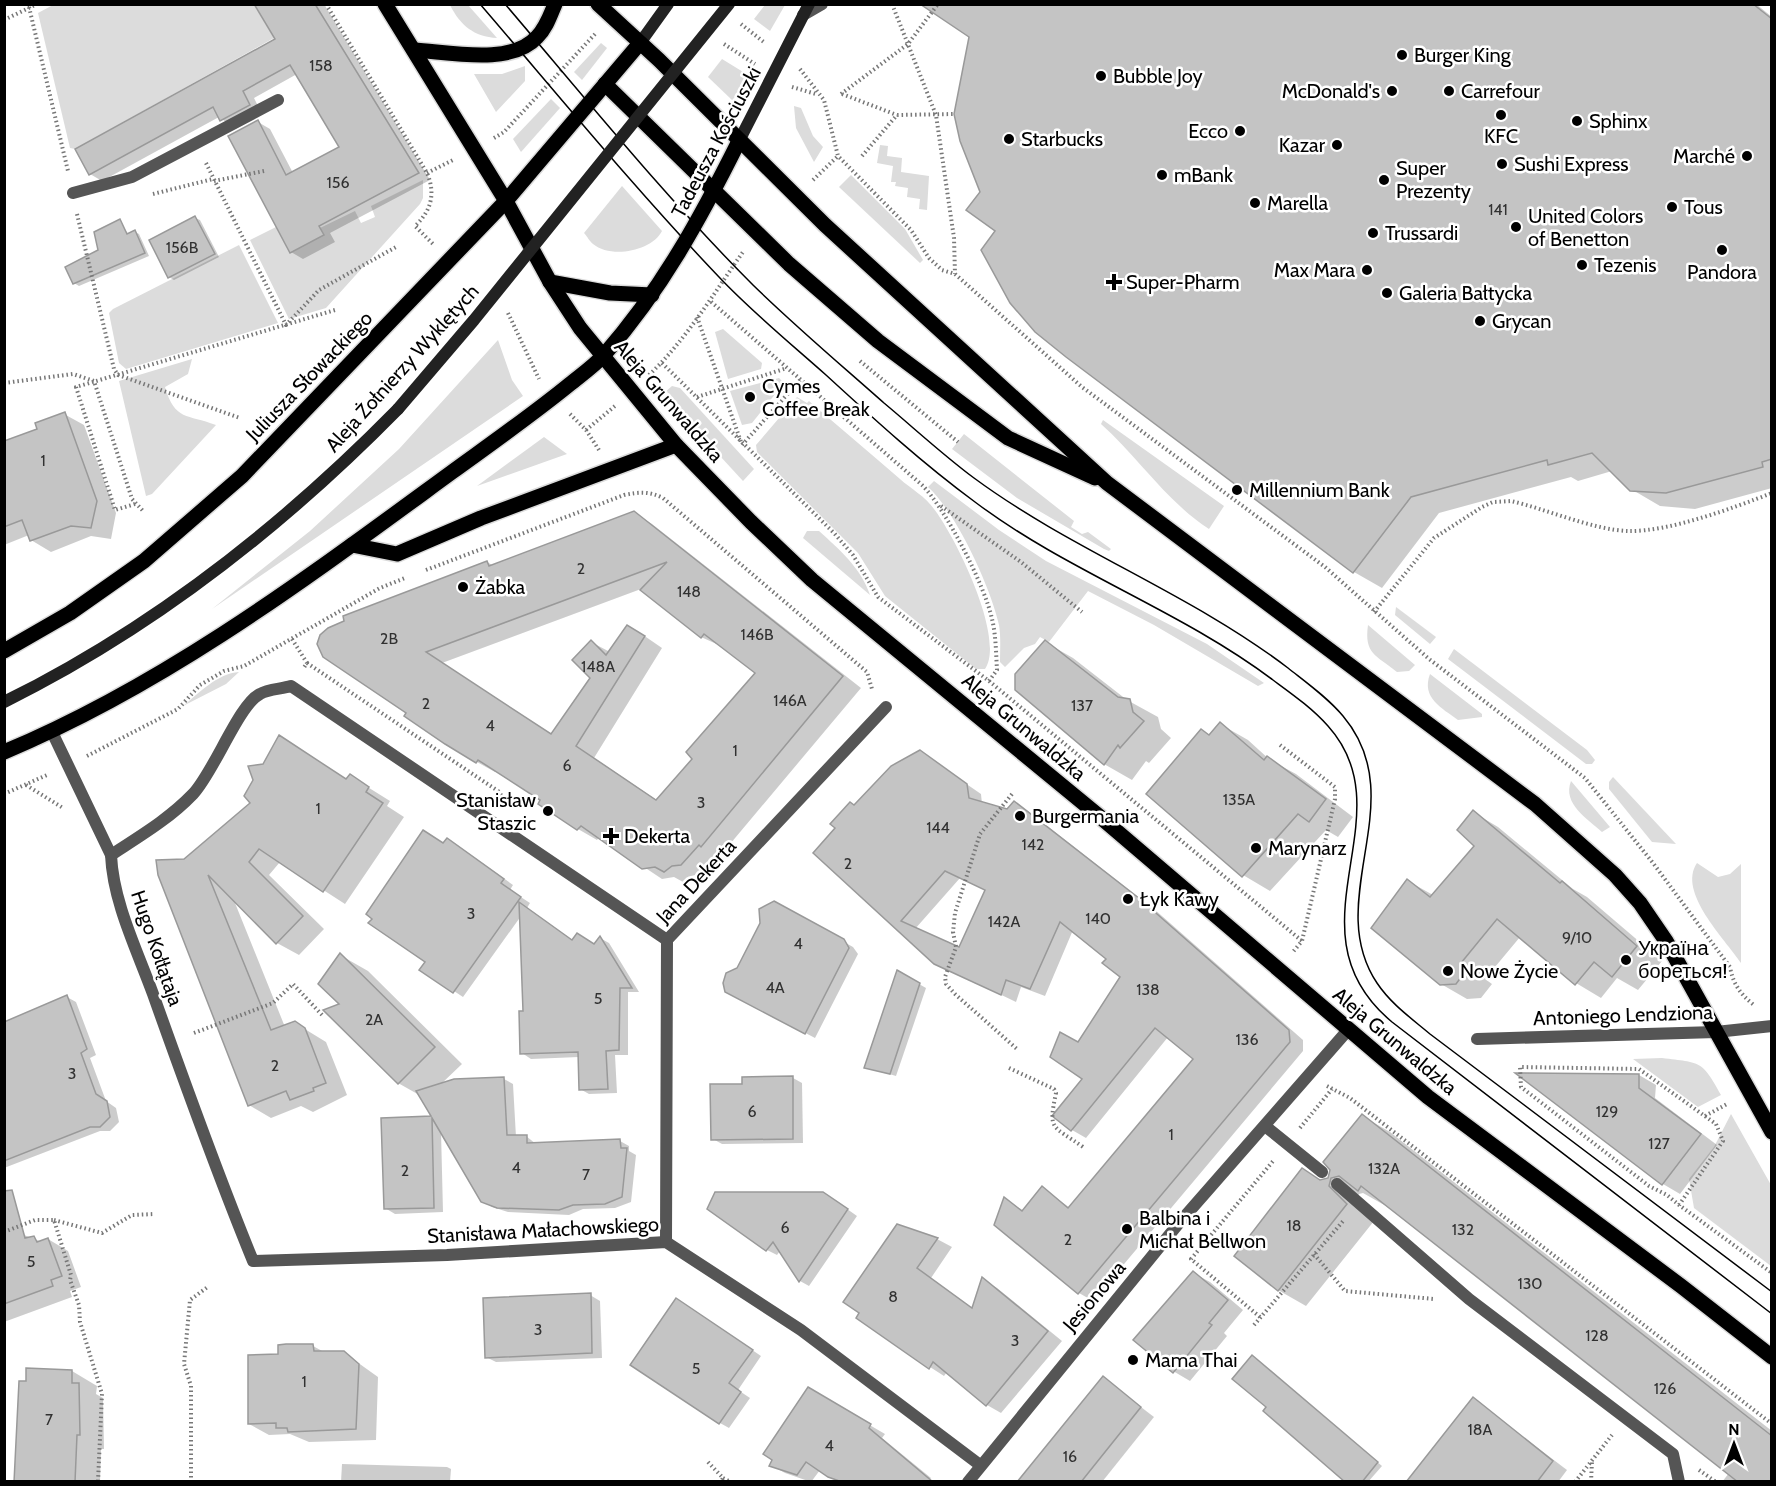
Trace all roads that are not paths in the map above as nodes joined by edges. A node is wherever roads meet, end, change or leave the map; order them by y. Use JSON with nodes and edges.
{"nodes":[{"id":1,"x":385,"y":4,"type":"edge"},
{"id":2,"x":555,"y":4,"type":"edge"},
{"id":3,"x":598,"y":4,"type":"edge"},
{"id":4,"x":668,"y":4,"type":"edge"},
{"id":5,"x":729,"y":4,"type":"edge"},
{"id":6,"x":822,"y":4,"type":"edge"},
{"id":7,"x":806,"y":10,"type":"edge"},
{"id":8,"x":640,"y":43,"type":"junction"},
{"id":9,"x":414,"y":50,"type":"junction"},
{"id":10,"x":605,"y":84,"type":"junction"},
{"id":11,"x":278,"y":100,"type":"dead end"},
{"id":12,"x":739,"y":141,"type":"junction"},
{"id":13,"x":714,"y":191,"type":"junction"},
{"id":14,"x":73,"y":192,"type":"dead end"},
{"id":15,"x":506,"y":201,"type":"junction"},
{"id":16,"x":550,"y":282,"type":"junction"},
{"id":17,"x":652,"y":295,"type":"junction"},
{"id":18,"x":602,"y":357,"type":"junction"},
{"id":19,"x":676,"y":445,"type":"junction"},
{"id":20,"x":1107,"y":483,"type":"junction"},
{"id":21,"x":352,"y":545,"type":"junction"},
{"id":22,"x":4,"y":651,"type":"edge"},
{"id":23,"x":4,"y":702,"type":"edge"},
{"id":24,"x":885,"y":707,"type":"dead end"},
{"id":25,"x":52,"y":732,"type":"junction"},
{"id":26,"x":4,"y":752,"type":"edge"},
{"id":27,"x":111,"y":855,"type":"junction"},
{"id":28,"x":667,"y":940,"type":"junction"},
{"id":29,"x":1772,"y":1026,"type":"edge"},
{"id":30,"x":1348,"y":1030,"type":"junction"},
{"id":31,"x":1716,"y":1032,"type":"junction"},
{"id":32,"x":1477,"y":1039,"type":"dead end"},
{"id":33,"x":1265,"y":1126,"type":"junction"},
{"id":34,"x":1772,"y":1132,"type":"edge"},
{"id":35,"x":1322,"y":1172,"type":"dead end"},
{"id":36,"x":1337,"y":1184,"type":"dead end"},
{"id":37,"x":666,"y":1242,"type":"junction"},
{"id":38,"x":253,"y":1261,"type":"joint"},
{"id":39,"x":1772,"y":1357,"type":"edge"},
{"id":40,"x":981,"y":1465,"type":"junction"},
{"id":41,"x":968,"y":1482,"type":"edge"},
{"id":42,"x":1679,"y":1482,"type":"edge"}],
"edges":[{"from":1,"to":9,"type":"main road","name":"Aleja Grunwaldzka"},
{"from":2,"to":9,"type":"main road"},
{"from":3,"to":8,"type":"main road"},
{"from":4,"to":8,"type":"main road"},
{"from":5,"to":23,"type":"main road","name":"Aleja Żołnierzy Wyklętych","bridge":true},
{"from":6,"to":7,"type":"street"},
{"from":7,"to":12,"type":"main road","name":"Tadeusza Kościuszki"},
{"from":8,"to":10,"type":"main road"},
{"from":8,"to":12,"type":"main road"},
{"from":9,"to":15,"type":"main road","name":"Aleja Grunwaldzka"},
{"from":10,"to":13,"type":"main road"},
{"from":10,"to":15,"type":"main road","name":"Juliusza Słowackiego"},
{"from":11,"to":14,"type":"street"},
{"from":12,"to":13,"type":"main road","name":"Tadeusza Kościuszki"},
{"from":12,"to":20,"type":"main road"},
{"from":13,"to":17,"type":"main road","name":"Tadeusza Kościuszki"},
{"from":13,"to":20,"type":"main road"},
{"from":15,"to":16,"type":"main road","name":"Aleja Grunwaldzka"},
{"from":15,"to":22,"type":"main road","name":"Juliusza Słowackiego"},
{"from":16,"to":17,"type":"main road"},
{"from":16,"to":18,"type":"main road","name":"Aleja Grunwaldzka"},
{"from":17,"to":18,"type":"main road"},
{"from":18,"to":19,"type":"main road","name":"Aleja Grunwaldzka"},
{"from":18,"to":21,"type":"main road"},
{"from":19,"to":21,"type":"main road"},
{"from":19,"to":30,"type":"main road","name":"Aleja Grunwaldzka"},
{"from":20,"to":31,"type":"main road"},
{"from":21,"to":25,"type":"main road"},
{"from":24,"to":28,"type":"street","name":"Jana Dekerta"},
{"from":25,"to":26,"type":"main road"},
{"from":25,"to":27,"type":"street","name":"Hugo Kołłątaja"},
{"from":27,"to":28,"type":"street"},
{"from":27,"to":38,"type":"street","name":"Hugo Kołłątaja"},
{"from":28,"to":37,"type":"street","name":"Jana Dekerta"},
{"from":29,"to":31,"type":"street","name":"Antoniego Lendziona"},
{"from":30,"to":33,"type":"street","name":"Jesionowa"},
{"from":30,"to":39,"type":"main road","name":"Aleja Grunwaldzka"},
{"from":31,"to":32,"type":"street","name":"Antoniego Lendziona"},
{"from":31,"to":34,"type":"main road"},
{"from":33,"to":35,"type":"street"},
{"from":33,"to":40,"type":"street","name":"Jesionowa"},
{"from":36,"to":42,"type":"street"},
{"from":37,"to":38,"type":"street","name":"Stanisława Małachowskiego"},
{"from":37,"to":40,"type":"street","name":"Stanisława Małachowskiego"},
{"from":40,"to":41,"type":"street","name":"Jesionowa"}]}
